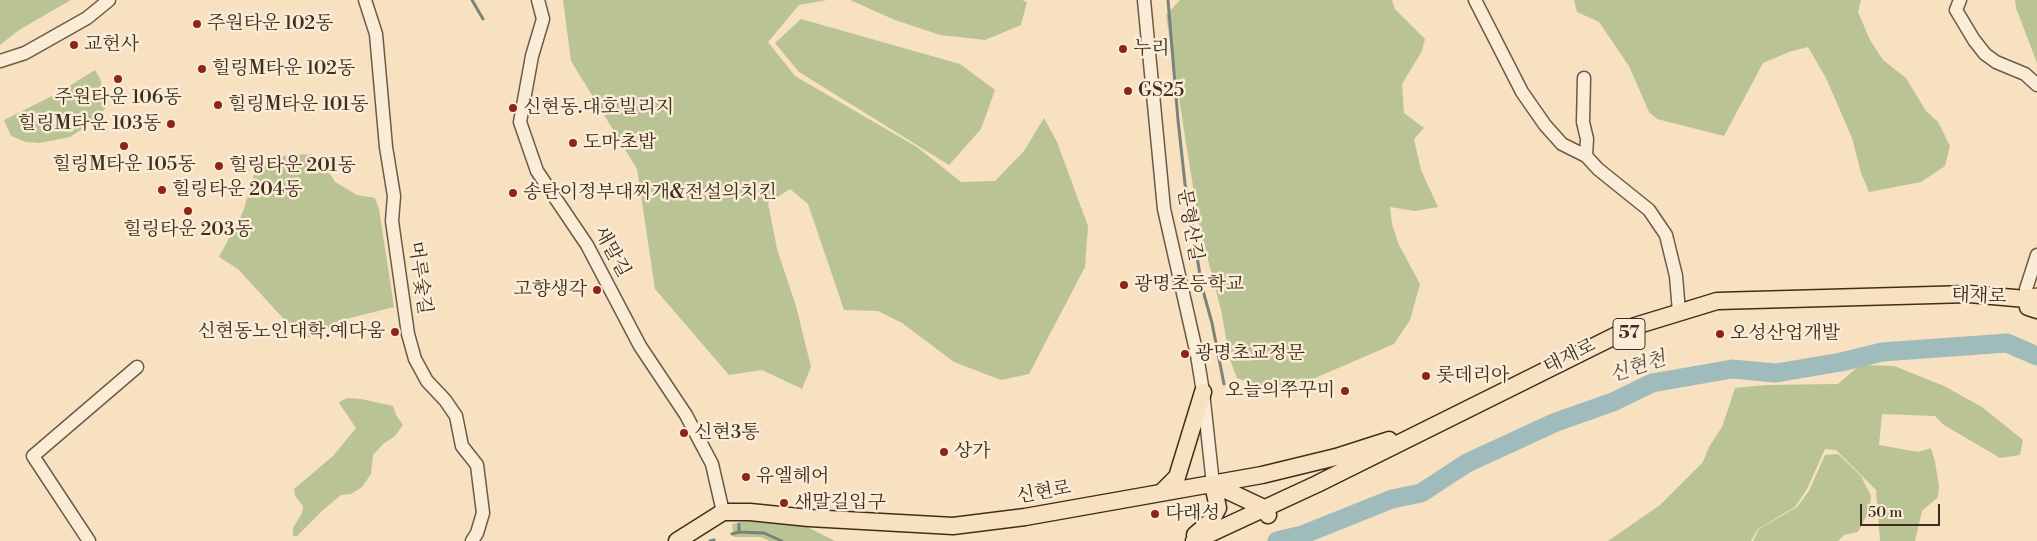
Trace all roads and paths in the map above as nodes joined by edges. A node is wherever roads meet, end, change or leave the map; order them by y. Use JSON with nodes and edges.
{"nodes":[{"id":1,"x":109,"y":0,"type":"edge"},
{"id":2,"x":365,"y":0,"type":"edge"},
{"id":3,"x":538,"y":0,"type":"edge"},
{"id":4,"x":1144,"y":0,"type":"edge"},
{"id":5,"x":1475,"y":0,"type":"edge"},
{"id":6,"x":1960,"y":0,"type":"edge"},
{"id":7,"x":0,"y":61,"type":"edge"},
{"id":8,"x":1584,"y":78,"type":"dead end"},
{"id":9,"x":2037,"y":85,"type":"edge"},
{"id":10,"x":1586,"y":156,"type":"junction"},
{"id":11,"x":2037,"y":255,"type":"edge"},
{"id":12,"x":2033,"y":304,"type":"edge"},
{"id":13,"x":1679,"y":312,"type":"junction"},
{"id":14,"x":137,"y":367,"type":"dead end"},
{"id":15,"x":1203,"y":392,"type":"junction"},
{"id":16,"x":1420,"y":432,"type":"junction"},
{"id":17,"x":1213,"y":484,"type":"junction"},
{"id":18,"x":1162,"y":492,"type":"junction"},
{"id":19,"x":723,"y":512,"type":"junction"},
{"id":20,"x":1266,"y":513,"type":"junction"},
{"id":21,"x":89,"y":541,"type":"edge"},
{"id":22,"x":472,"y":541,"type":"edge"},
{"id":23,"x":677,"y":541,"type":"edge"},
{"id":24,"x":1188,"y":541,"type":"edge"},
{"id":25,"x":1194,"y":541,"type":"edge"},
{"id":26,"x":1219,"y":541,"type":"edge"}],
"edges":[{"from":1,"to":7,"type":"street"},
{"from":2,"to":22,"type":"street","name":"머루숯길"},
{"from":3,"to":19,"type":"street","name":"새말길"},
{"from":4,"to":15,"type":"street","name":"문형산길"},
{"from":5,"to":10,"type":"street"},
{"from":6,"to":9,"type":"street"},
{"from":8,"to":10,"type":"street"},
{"from":10,"to":13,"type":"street"},
{"from":11,"to":12,"type":"street"},
{"from":12,"to":13,"type":"main road","name":"태재로","number":"57"},
{"from":12,"to":20,"type":"main road","name":"태재로","number":"57"},
{"from":13,"to":16,"type":"main road","name":"태재로","number":"57"},
{"from":14,"to":21,"type":"street"},
{"from":15,"to":17,"type":"street","name":"문형산길"},
{"from":15,"to":18,"type":"main road"},
{"from":16,"to":17,"type":"main road","name":"신현로"},
{"from":16,"to":20,"type":"main road","name":"태재로","number":"57"},
{"from":17,"to":18,"type":"main road","name":"신현로"},
{"from":17,"to":20,"type":"main road"},
{"from":17,"to":24,"type":"main road"},
{"from":18,"to":19,"type":"main road","name":"신현로"},
{"from":19,"to":23,"type":"main road"},
{"from":20,"to":25,"type":"main road","name":"태재로","number":"57"},
{"from":20,"to":26,"type":"main road","name":"태재로","number":"57"}]}
